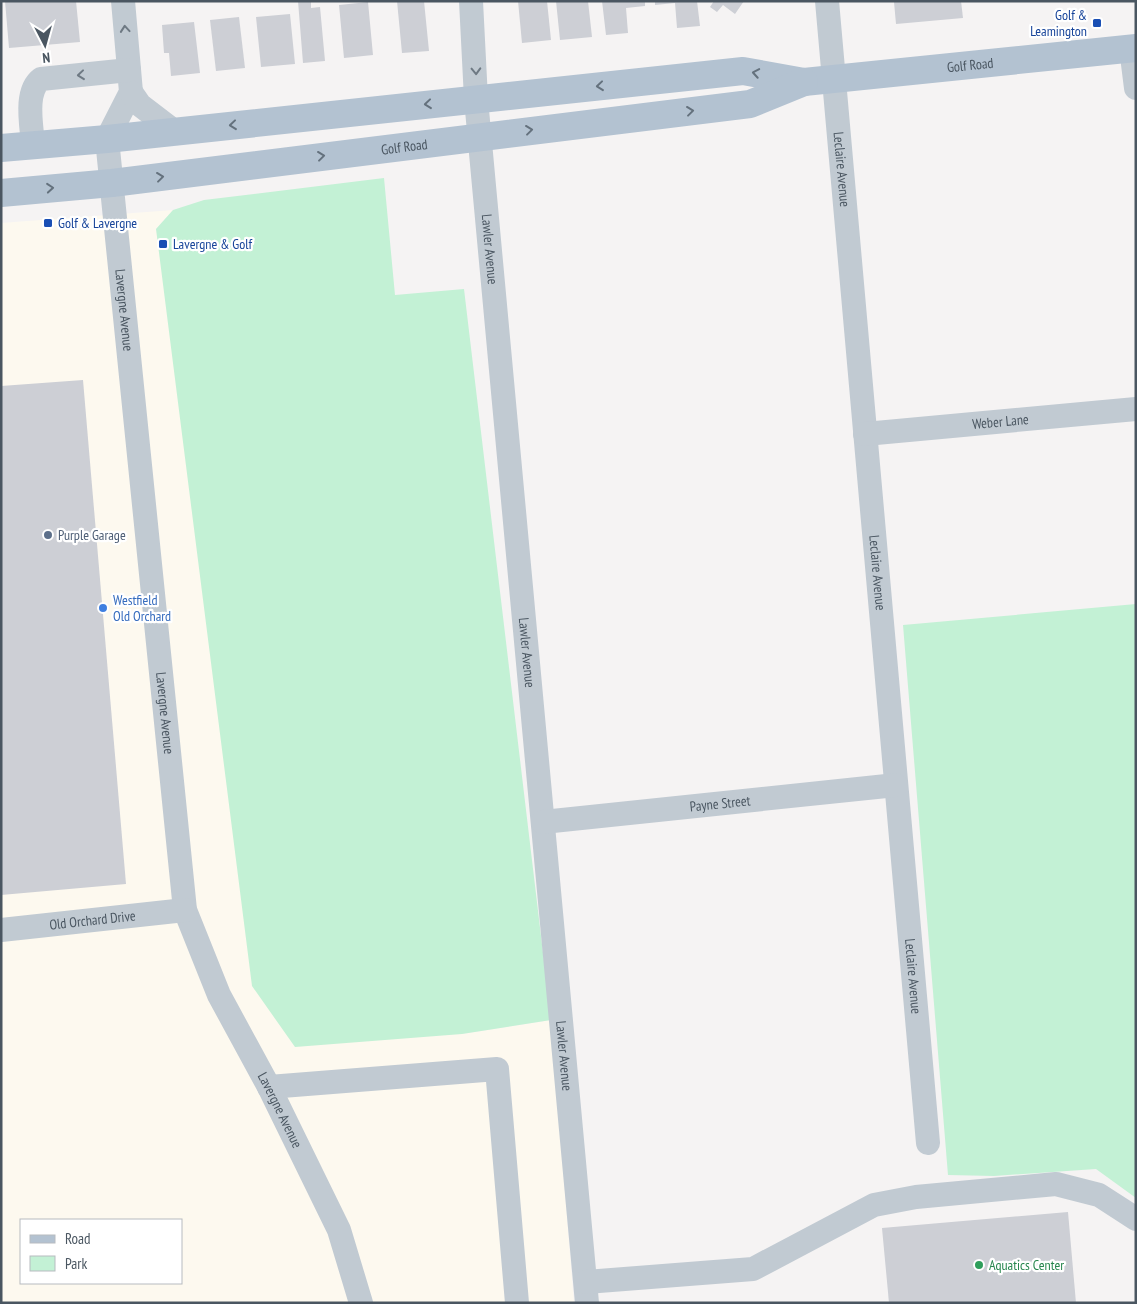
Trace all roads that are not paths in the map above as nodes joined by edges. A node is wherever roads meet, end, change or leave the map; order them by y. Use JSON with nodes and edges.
{"nodes":[{"id":1,"x":123,"y":1,"type":"edge"},
{"id":2,"x":471,"y":1,"type":"edge"},
{"id":3,"x":827,"y":1,"type":"edge"},
{"id":4,"x":1134,"y":48,"type":"edge"},
{"id":5,"x":834,"y":79,"type":"junction"},
{"id":6,"x":130,"y":81,"type":"junction"},
{"id":7,"x":804,"y":82,"type":"junction"},
{"id":8,"x":1136,"y":88,"type":"edge"},
{"id":9,"x":476,"y":99,"type":"junction"},
{"id":10,"x":174,"y":131,"type":"junction"},
{"id":11,"x":480,"y":136,"type":"junction"},
{"id":12,"x":108,"y":139,"type":"junction"},
{"id":13,"x":33,"y":145,"type":"junction"},
{"id":14,"x":1,"y":148,"type":"edge"},
{"id":15,"x":112,"y":183,"type":"junction"},
{"id":16,"x":1,"y":193,"type":"edge"},
{"id":17,"x":1136,"y":409,"type":"edge"},
{"id":18,"x":865,"y":434,"type":"junction"},
{"id":19,"x":896,"y":785,"type":"junction"},
{"id":20,"x":543,"y":822,"type":"junction"},
{"id":21,"x":185,"y":910,"type":"junction"},
{"id":22,"x":1,"y":930,"type":"edge"},
{"id":23,"x":269,"y":1087,"type":"junction"},
{"id":24,"x":928,"y":1143,"type":"dead end"},
{"id":25,"x":1136,"y":1219,"type":"edge"},
{"id":26,"x":586,"y":1292,"type":"edge"},
{"id":27,"x":361,"y":1303,"type":"edge"},
{"id":28,"x":517,"y":1303,"type":"edge"}],
"edges":[{"from":6,"to":1,"type":"street","one_way":true},
{"from":2,"to":9,"type":"street","name":"Lawler Avenue","one_way":true},
{"from":3,"to":5,"type":"street","name":"Leclaire Avenue"},
{"from":4,"to":5,"type":"main road","name":"Golf Road"},
{"from":4,"to":8,"type":"street"},
{"from":5,"to":7,"type":"main road","name":"Golf Road"},
{"from":5,"to":18,"type":"street","name":"Leclaire Avenue"},
{"from":6,"to":10,"type":"street"},
{"from":6,"to":12,"type":"street"},
{"from":6,"to":13,"type":"street","one_way":true},
{"from":7,"to":9,"type":"main road","name":"Golf Road","one_way":true},
{"from":11,"to":7,"type":"main road","name":"Golf Road","one_way":true},
{"from":9,"to":10,"type":"main road","name":"Golf Road","one_way":true},
{"from":9,"to":11,"type":"street","name":"Lawler Avenue"},
{"from":10,"to":12,"type":"main road","name":"Golf Road"},
{"from":15,"to":11,"type":"main road","name":"Golf Road","one_way":true},
{"from":11,"to":20,"type":"street","name":"Lawler Avenue"},
{"from":12,"to":13,"type":"main road","name":"Golf Road"},
{"from":12,"to":15,"type":"street","name":"Lavergne Avenue"},
{"from":13,"to":14,"type":"main road","name":"Golf Road"},
{"from":16,"to":15,"type":"main road","name":"Golf Road","one_way":true},
{"from":15,"to":21,"type":"street","name":"Lavergne Avenue"},
{"from":17,"to":18,"type":"street","name":"Weber Lane"},
{"from":18,"to":19,"type":"street","name":"Leclaire Avenue"},
{"from":19,"to":20,"type":"street","name":"Payne Street"},
{"from":19,"to":24,"type":"street","name":"Leclaire Avenue"},
{"from":20,"to":26,"type":"street","name":"Lawler Avenue"},
{"from":21,"to":22,"type":"street","name":"Old Orchard Drive"},
{"from":21,"to":23,"type":"street","name":"Lavergne Avenue"},
{"from":23,"to":27,"type":"street","name":"Lavergne Avenue"},
{"from":23,"to":28,"type":"street"},
{"from":25,"to":26,"type":"street"}]}
